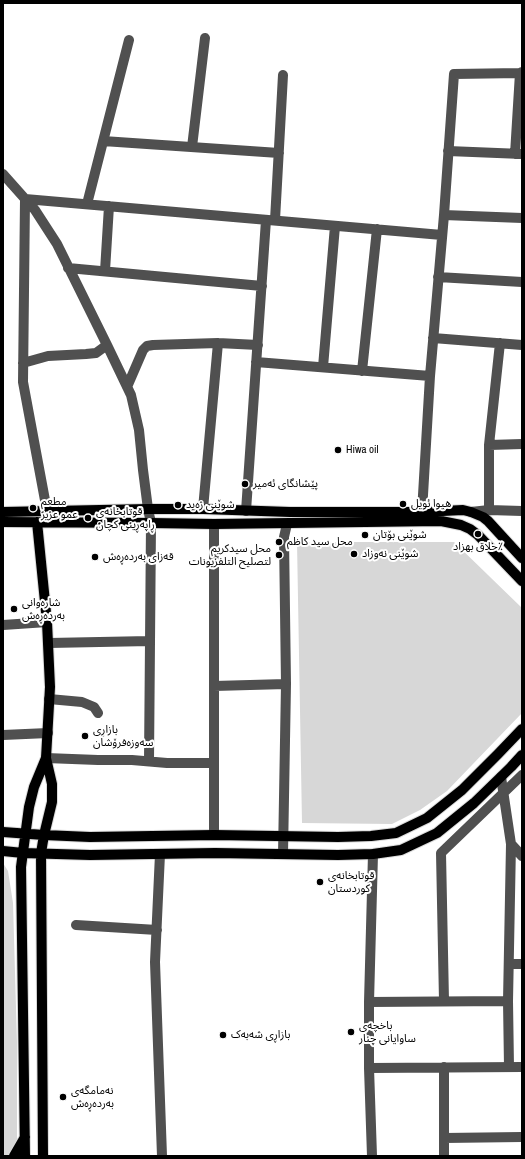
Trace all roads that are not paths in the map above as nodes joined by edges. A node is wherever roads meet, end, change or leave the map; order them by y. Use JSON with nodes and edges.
{"nodes":[{"id":1,"x":205,"y":38,"type":"dead end"},
{"id":2,"x":129,"y":40,"type":"dead end"},
{"id":3,"x":521,"y":73,"type":"edge"},
{"id":4,"x":283,"y":75,"type":"dead end"},
{"id":5,"x":103,"y":141,"type":"junction"},
{"id":6,"x":192,"y":147,"type":"junction"},
{"id":7,"x":448,"y":151,"type":"junction"},
{"id":8,"x":279,"y":153,"type":"junction"},
{"id":9,"x":519,"y":154,"type":"edge"},
{"id":10,"x":3,"y":174,"type":"edge"},
{"id":11,"x":25,"y":199,"type":"junction"},
{"id":12,"x":87,"y":204,"type":"junction"},
{"id":13,"x":109,"y":206,"type":"junction"},
{"id":14,"x":444,"y":215,"type":"junction"},
{"id":15,"x":522,"y":218,"type":"edge"},
{"id":16,"x":271,"y":220,"type":"junction"},
{"id":17,"x":335,"y":226,"type":"junction"},
{"id":18,"x":377,"y":229,"type":"junction"},
{"id":19,"x":442,"y":235,"type":"junction"},
{"id":20,"x":68,"y":268,"type":"junction"},
{"id":21,"x":105,"y":271,"type":"junction"},
{"id":22,"x":438,"y":277,"type":"junction"},
{"id":23,"x":522,"y":282,"type":"edge"},
{"id":24,"x":262,"y":286,"type":"junction"},
{"id":25,"x":433,"y":338,"type":"junction"},
{"id":26,"x":500,"y":343,"type":"junction"},
{"id":27,"x":218,"y":344,"type":"junction"},
{"id":28,"x":108,"y":345,"type":"junction"},
{"id":29,"x":258,"y":345,"type":"junction"},
{"id":30,"x":522,"y":345,"type":"edge"},
{"id":31,"x":256,"y":362,"type":"junction"},
{"id":32,"x":23,"y":363,"type":"junction"},
{"id":33,"x":323,"y":367,"type":"junction"},
{"id":34,"x":362,"y":371,"type":"junction"},
{"id":35,"x":430,"y":376,"type":"junction"},
{"id":36,"x":127,"y":387,"type":"junction"},
{"id":37,"x":489,"y":444,"type":"junction"},
{"id":38,"x":522,"y":444,"type":"edge"},
{"id":39,"x":148,"y":508,"type":"junction"},
{"id":40,"x":203,"y":509,"type":"junction"},
{"id":41,"x":489,"y":510,"type":"junction"},
{"id":42,"x":47,"y":511,"type":"junction"},
{"id":43,"x":246,"y":511,"type":"junction"},
{"id":44,"x":522,"y":511,"type":"edge"},
{"id":45,"x":3,"y":512,"type":"edge"},
{"id":46,"x":422,"y":512,"type":"junction"},
{"id":47,"x":471,"y":512,"type":"junction"},
{"id":48,"x":3,"y":522,"type":"edge"},
{"id":49,"x":37,"y":522,"type":"junction"},
{"id":50,"x":151,"y":522,"type":"junction"},
{"id":51,"x":214,"y":524,"type":"junction"},
{"id":52,"x":287,"y":524,"type":"junction"},
{"id":53,"x":522,"y":558,"type":"edge"},
{"id":54,"x":522,"y":581,"type":"edge"},
{"id":55,"x":47,"y":622,"type":"junction"},
{"id":56,"x":3,"y":625,"type":"edge"},
{"id":57,"x":150,"y":641,"type":"junction"},
{"id":58,"x":49,"y":643,"type":"junction"},
{"id":59,"x":286,"y":684,"type":"junction"},
{"id":60,"x":214,"y":686,"type":"junction"},
{"id":61,"x":49,"y":699,"type":"junction"},
{"id":62,"x":98,"y":713,"type":"dead end"},
{"id":63,"x":522,"y":729,"type":"edge"},
{"id":64,"x":48,"y":734,"type":"junction"},
{"id":65,"x":3,"y":735,"type":"edge"},
{"id":66,"x":522,"y":755,"type":"edge"},
{"id":67,"x":46,"y":758,"type":"junction"},
{"id":68,"x":149,"y":761,"type":"junction"},
{"id":69,"x":214,"y":763,"type":"junction"},
{"id":70,"x":522,"y":775,"type":"edge"},
{"id":71,"x":501,"y":776,"type":"junction"},
{"id":72,"x":504,"y":792,"type":"junction"},
{"id":73,"x":3,"y":832,"type":"edge"},
{"id":74,"x":26,"y":834,"type":"junction"},
{"id":75,"x":44,"y":835,"type":"junction"},
{"id":76,"x":214,"y":835,"type":"junction"},
{"id":77,"x":284,"y":836,"type":"junction"},
{"id":78,"x":511,"y":844,"type":"junction"},
{"id":79,"x":3,"y":851,"type":"edge"},
{"id":80,"x":23,"y":853,"type":"junction"},
{"id":81,"x":41,"y":853,"type":"junction"},
{"id":82,"x":160,"y":854,"type":"junction"},
{"id":83,"x":283,"y":854,"type":"junction"},
{"id":84,"x":373,"y":854,"type":"junction"},
{"id":85,"x":522,"y":856,"type":"edge"},
{"id":86,"x":76,"y":924,"type":"dead end"},
{"id":87,"x":157,"y":930,"type":"junction"},
{"id":88,"x":510,"y":964,"type":"junction"},
{"id":89,"x":522,"y":964,"type":"edge"},
{"id":90,"x":444,"y":1001,"type":"junction"},
{"id":91,"x":508,"y":1001,"type":"junction"},
{"id":92,"x":369,"y":1002,"type":"junction"},
{"id":93,"x":444,"y":1067,"type":"junction"},
{"id":94,"x":509,"y":1067,"type":"junction"},
{"id":95,"x":522,"y":1067,"type":"edge"},
{"id":96,"x":369,"y":1068,"type":"junction"},
{"id":97,"x":522,"y":1136,"type":"edge"},
{"id":98,"x":25,"y":1137,"type":"junction"},
{"id":99,"x":444,"y":1138,"type":"junction"},
{"id":100,"x":45,"y":1153,"type":"edge"},
{"id":101,"x":14,"y":1156,"type":"edge"},
{"id":102,"x":25,"y":1156,"type":"edge"},
{"id":103,"x":162,"y":1156,"type":"edge"},
{"id":104,"x":372,"y":1156,"type":"edge"},
{"id":105,"x":444,"y":1156,"type":"edge"}],
"edges":[{"from":1,"to":6,"type":"street"},
{"from":2,"to":5,"type":"street"},
{"from":3,"to":7,"type":"street"},
{"from":3,"to":9,"type":"street"},
{"from":4,"to":8,"type":"street"},
{"from":5,"to":6,"type":"street"},
{"from":5,"to":12,"type":"street"},
{"from":6,"to":8,"type":"street"},
{"from":7,"to":9,"type":"street"},
{"from":7,"to":14,"type":"street"},
{"from":8,"to":16,"type":"street"},
{"from":10,"to":11,"type":"street"},
{"from":11,"to":12,"type":"street"},
{"from":11,"to":20,"type":"street"},
{"from":11,"to":32,"type":"street"},
{"from":12,"to":13,"type":"street"},
{"from":13,"to":16,"type":"street"},
{"from":13,"to":21,"type":"street"},
{"from":14,"to":15,"type":"street"},
{"from":14,"to":19,"type":"street"},
{"from":16,"to":17,"type":"street"},
{"from":16,"to":24,"type":"street"},
{"from":17,"to":18,"type":"street"},
{"from":17,"to":33,"type":"street"},
{"from":18,"to":19,"type":"street"},
{"from":18,"to":34,"type":"street"},
{"from":19,"to":22,"type":"street"},
{"from":20,"to":21,"type":"street"},
{"from":20,"to":28,"type":"street"},
{"from":21,"to":24,"type":"street"},
{"from":22,"to":23,"type":"street"},
{"from":22,"to":25,"type":"street"},
{"from":24,"to":29,"type":"street"},
{"from":25,"to":26,"type":"street"},
{"from":25,"to":35,"type":"street"},
{"from":26,"to":30,"type":"street"},
{"from":26,"to":37,"type":"street"},
{"from":27,"to":29,"type":"street"},
{"from":27,"to":36,"type":"street"},
{"from":27,"to":40,"type":"street"},
{"from":28,"to":32,"type":"street"},
{"from":28,"to":36,"type":"street"},
{"from":29,"to":31,"type":"street"},
{"from":31,"to":33,"type":"street"},
{"from":31,"to":43,"type":"street"},
{"from":32,"to":42,"type":"street"},
{"from":33,"to":34,"type":"street"},
{"from":34,"to":35,"type":"street"},
{"from":35,"to":46,"type":"street"},
{"from":36,"to":39,"type":"street"},
{"from":37,"to":38,"type":"street"},
{"from":37,"to":41,"type":"street"},
{"from":39,"to":40,"type":"main road"},
{"from":39,"to":42,"type":"main road"},
{"from":39,"to":50,"type":"street"},
{"from":40,"to":43,"type":"main road"},
{"from":41,"to":44,"type":"street"},
{"from":41,"to":47,"type":"street"},
{"from":42,"to":45,"type":"main road"},
{"from":43,"to":46,"type":"main road"},
{"from":46,"to":47,"type":"main road"},
{"from":47,"to":53,"type":"main road"},
{"from":48,"to":49,"type":"main road"},
{"from":49,"to":50,"type":"main road"},
{"from":49,"to":55,"type":"main road"},
{"from":50,"to":51,"type":"main road"},
{"from":50,"to":57,"type":"street"},
{"from":51,"to":52,"type":"main road"},
{"from":51,"to":60,"type":"street"},
{"from":52,"to":54,"type":"main road"},
{"from":52,"to":59,"type":"street"},
{"from":55,"to":56,"type":"street"},
{"from":55,"to":58,"type":"main road"},
{"from":57,"to":58,"type":"street"},
{"from":57,"to":68,"type":"street"},
{"from":58,"to":61,"type":"main road"},
{"from":59,"to":60,"type":"street"},
{"from":59,"to":77,"type":"street"},
{"from":60,"to":69,"type":"street"},
{"from":61,"to":62,"type":"street"},
{"from":61,"to":64,"type":"main road"},
{"from":63,"to":77,"type":"main road"},
{"from":64,"to":65,"type":"street"},
{"from":64,"to":67,"type":"main road"},
{"from":66,"to":71,"type":"main road"},
{"from":67,"to":68,"type":"street"},
{"from":67,"to":74,"type":"main road"},
{"from":67,"to":75,"type":"main road"},
{"from":68,"to":69,"type":"street"},
{"from":69,"to":76,"type":"street"},
{"from":70,"to":72,"type":"street"},
{"from":71,"to":72,"type":"street"},
{"from":71,"to":84,"type":"main road"},
{"from":72,"to":78,"type":"street"},
{"from":72,"to":90,"type":"street"},
{"from":73,"to":74,"type":"main road"},
{"from":74,"to":75,"type":"main road"},
{"from":74,"to":80,"type":"main road"},
{"from":75,"to":76,"type":"main road"},
{"from":75,"to":81,"type":"main road"},
{"from":76,"to":77,"type":"main road"},
{"from":77,"to":83,"type":"street"},
{"from":78,"to":85,"type":"street"},
{"from":78,"to":88,"type":"street"},
{"from":79,"to":80,"type":"main road"},
{"from":80,"to":81,"type":"main road"},
{"from":80,"to":98,"type":"main road"},
{"from":81,"to":82,"type":"main road"},
{"from":81,"to":100,"type":"main road"},
{"from":82,"to":83,"type":"main road"},
{"from":82,"to":87,"type":"street"},
{"from":83,"to":84,"type":"main road"},
{"from":84,"to":92,"type":"street"},
{"from":86,"to":87,"type":"street"},
{"from":87,"to":103,"type":"street"},
{"from":88,"to":89,"type":"street"},
{"from":88,"to":91,"type":"street"},
{"from":90,"to":91,"type":"street"},
{"from":90,"to":92,"type":"street"},
{"from":91,"to":94,"type":"street"},
{"from":92,"to":96,"type":"street"},
{"from":93,"to":94,"type":"street"},
{"from":93,"to":96,"type":"street"},
{"from":93,"to":99,"type":"street"},
{"from":94,"to":95,"type":"street"},
{"from":96,"to":104,"type":"street"},
{"from":97,"to":99,"type":"street"},
{"from":98,"to":101,"type":"main road"},
{"from":98,"to":102,"type":"main road"},
{"from":99,"to":105,"type":"street"}]}
